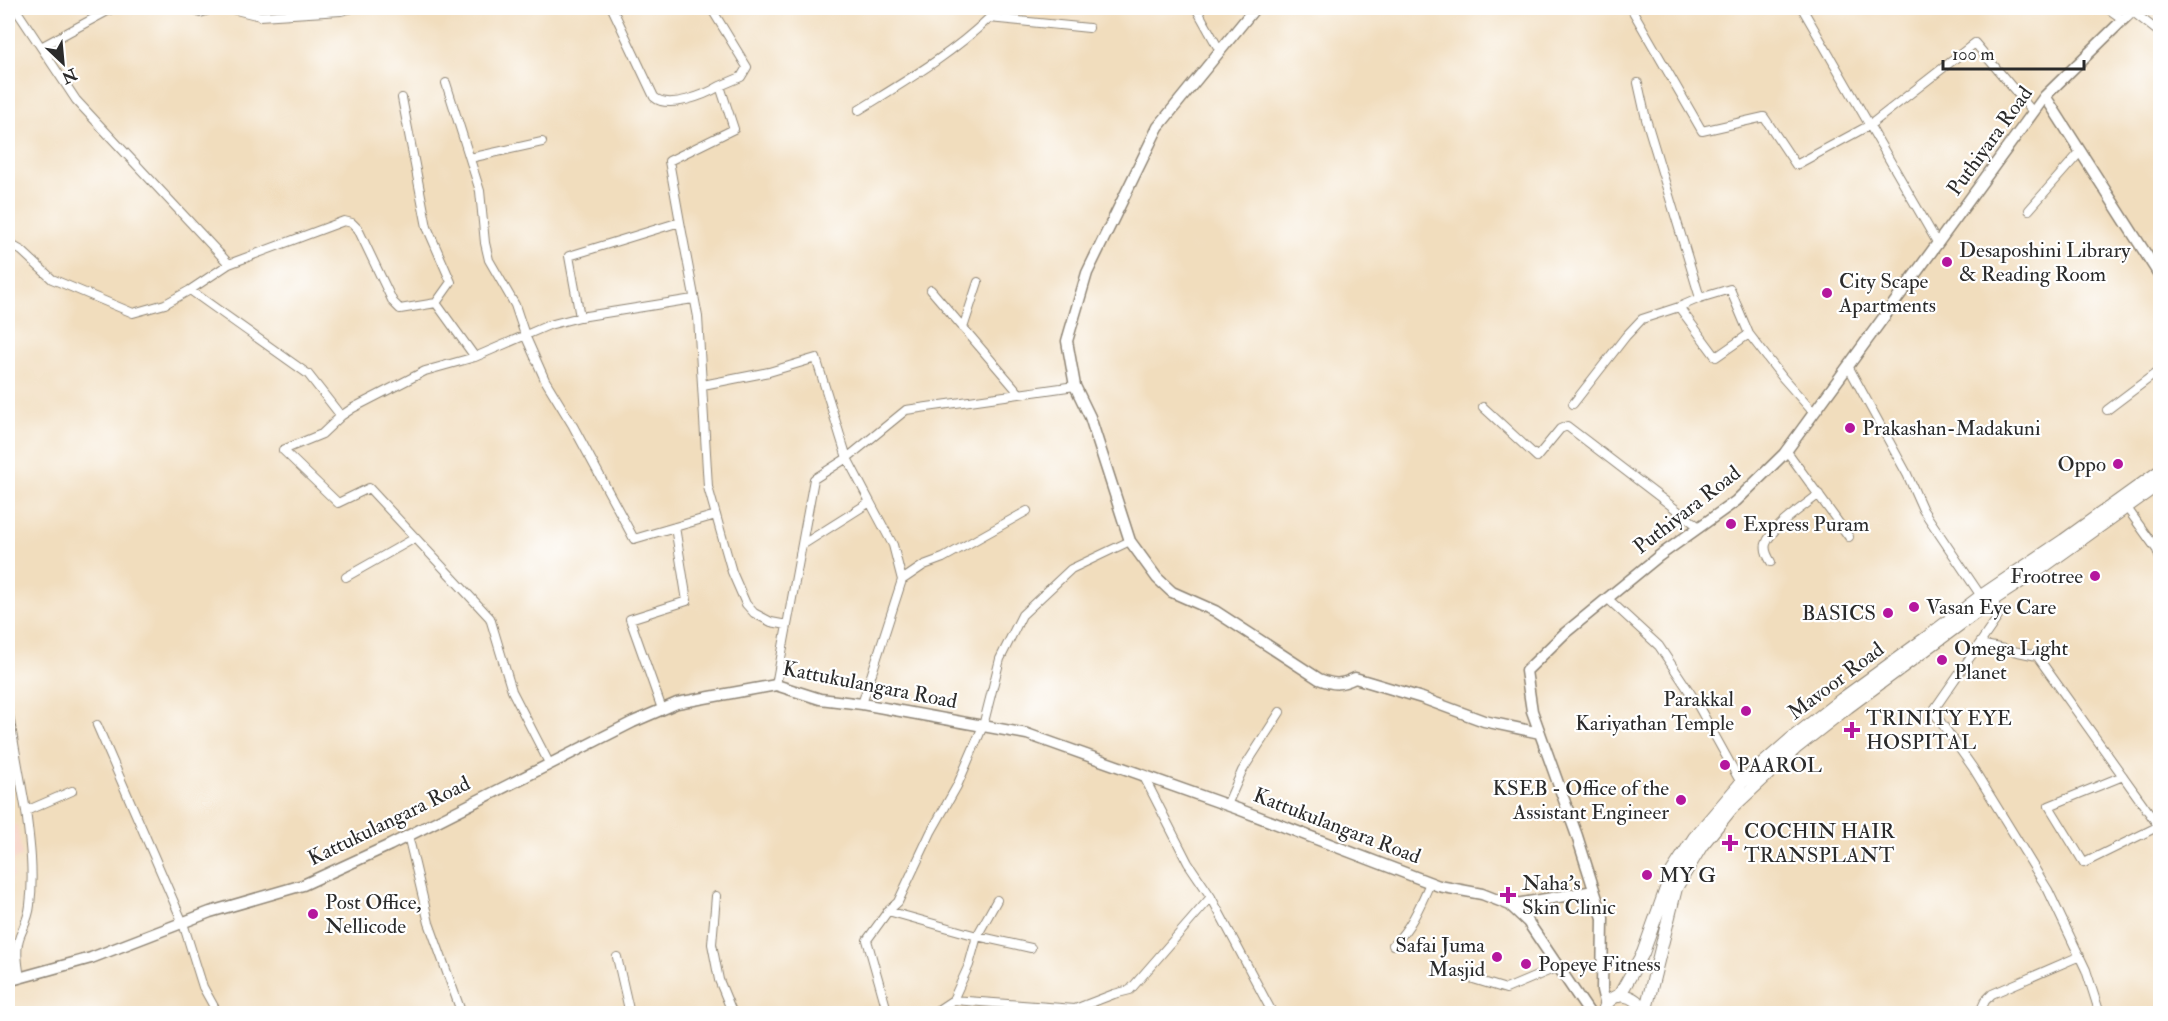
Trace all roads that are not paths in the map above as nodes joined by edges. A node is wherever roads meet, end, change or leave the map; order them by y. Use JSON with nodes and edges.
{"nodes":[{"id":1,"x":15,"y":8,"type":"edge"},
{"id":2,"x":113,"y":8,"type":"edge"},
{"id":3,"x":196,"y":8,"type":"edge"},
{"id":4,"x":216,"y":8,"type":"edge"},
{"id":5,"x":228,"y":8,"type":"edge"},
{"id":6,"x":353,"y":8,"type":"edge"},
{"id":7,"x":612,"y":8,"type":"edge"},
{"id":8,"x":711,"y":8,"type":"edge"},
{"id":9,"x":994,"y":8,"type":"edge"},
{"id":10,"x":1196,"y":8,"type":"edge"},
{"id":11,"x":1255,"y":8,"type":"edge"},
{"id":12,"x":1631,"y":8,"type":"edge"},
{"id":13,"x":1802,"y":8,"type":"edge"},
{"id":14,"x":2107,"y":8,"type":"edge"},
{"id":15,"x":2134,"y":9,"type":"edge"},
{"id":16,"x":988,"y":18,"type":"junction"},
{"id":17,"x":2124,"y":20,"type":"junction"},
{"id":18,"x":1089,"y":28,"type":"dead end"},
{"id":19,"x":2160,"y":33,"type":"edge"},
{"id":20,"x":41,"y":47,"type":"junction"},
{"id":21,"x":1220,"y":51,"type":"junction"},
{"id":22,"x":446,"y":82,"type":"dead end"},
{"id":23,"x":1638,"y":83,"type":"dead end"},
{"id":24,"x":720,"y":86,"type":"junction"},
{"id":25,"x":2045,"y":96,"type":"junction"},
{"id":26,"x":402,"y":98,"type":"dead end"},
{"id":27,"x":859,"y":111,"type":"dead end"},
{"id":28,"x":2033,"y":112,"type":"junction"},
{"id":29,"x":1870,"y":125,"type":"junction"},
{"id":30,"x":543,"y":142,"type":"dead end"},
{"id":31,"x":2080,"y":151,"type":"junction"},
{"id":32,"x":470,"y":158,"type":"junction"},
{"id":33,"x":2029,"y":210,"type":"dead end"},
{"id":34,"x":680,"y":222,"type":"junction"},
{"id":35,"x":8,"y":243,"type":"edge"},
{"id":36,"x":1938,"y":244,"type":"junction"},
{"id":37,"x":229,"y":264,"type":"junction"},
{"id":38,"x":2160,"y":276,"type":"edge"},
{"id":39,"x":978,"y":282,"type":"dead end"},
{"id":40,"x":190,"y":290,"type":"junction"},
{"id":41,"x":931,"y":291,"type":"dead end"},
{"id":42,"x":1701,"y":298,"type":"junction"},
{"id":43,"x":693,"y":299,"type":"junction"},
{"id":44,"x":436,"y":303,"type":"junction"},
{"id":45,"x":1679,"y":307,"type":"junction"},
{"id":46,"x":580,"y":317,"type":"junction"},
{"id":47,"x":963,"y":328,"type":"junction"},
{"id":48,"x":1749,"y":334,"type":"junction"},
{"id":49,"x":525,"y":335,"type":"junction"},
{"id":50,"x":475,"y":357,"type":"junction"},
{"id":51,"x":1848,"y":366,"type":"junction"},
{"id":52,"x":2160,"y":370,"type":"edge"},
{"id":53,"x":702,"y":385,"type":"junction"},
{"id":54,"x":1075,"y":386,"type":"junction"},
{"id":55,"x":1019,"y":393,"type":"junction"},
{"id":56,"x":1573,"y":404,"type":"dead end"},
{"id":57,"x":1483,"y":407,"type":"dead end"},
{"id":58,"x":2107,"y":410,"type":"dead end"},
{"id":59,"x":1814,"y":413,"type":"junction"},
{"id":60,"x":341,"y":416,"type":"junction"},
{"id":61,"x":1786,"y":450,"type":"junction"},
{"id":62,"x":847,"y":458,"type":"junction"},
{"id":63,"x":2160,"y":471,"type":"edge"},
{"id":64,"x":2160,"y":483,"type":"edge"},
{"id":65,"x":1819,"y":494,"type":"junction"},
{"id":66,"x":870,"y":502,"type":"junction"},
{"id":67,"x":2127,"y":508,"type":"junction"},
{"id":68,"x":1027,"y":511,"type":"dead end"},
{"id":69,"x":716,"y":515,"type":"junction"},
{"id":70,"x":675,"y":527,"type":"junction"},
{"id":71,"x":1699,"y":527,"type":"junction"},
{"id":72,"x":1849,"y":537,"type":"dead end"},
{"id":73,"x":416,"y":538,"type":"junction"},
{"id":74,"x":1130,"y":542,"type":"junction"},
{"id":75,"x":802,"y":545,"type":"junction"},
{"id":76,"x":2160,"y":559,"type":"edge"},
{"id":77,"x":1771,"y":562,"type":"dead end"},
{"id":78,"x":346,"y":577,"type":"dead end"},
{"id":79,"x":902,"y":580,"type":"junction"},
{"id":80,"x":1981,"y":596,"type":"junction"},
{"id":81,"x":1607,"y":598,"type":"junction"},
{"id":82,"x":1994,"y":599,"type":"junction"},
{"id":83,"x":787,"y":625,"type":"junction"},
{"id":84,"x":1980,"y":644,"type":"junction"},
{"id":85,"x":776,"y":685,"type":"junction"},
{"id":86,"x":862,"y":704,"type":"junction"},
{"id":87,"x":662,"y":709,"type":"junction"},
{"id":88,"x":8,"y":710,"type":"edge"},
{"id":89,"x":1280,"y":712,"type":"dead end"},
{"id":90,"x":97,"y":725,"type":"dead end"},
{"id":91,"x":983,"y":726,"type":"junction"},
{"id":92,"x":1540,"y":733,"type":"junction"},
{"id":93,"x":549,"y":763,"type":"junction"},
{"id":94,"x":1143,"y":775,"type":"junction"},
{"id":95,"x":2123,"y":776,"type":"junction"},
{"id":96,"x":1741,"y":783,"type":"junction"},
{"id":97,"x":72,"y":791,"type":"dead end"},
{"id":98,"x":1227,"y":806,"type":"junction"},
{"id":99,"x":2160,"y":810,"type":"edge"},
{"id":100,"x":26,"y":811,"type":"junction"},
{"id":101,"x":2152,"y":816,"type":"junction"},
{"id":102,"x":2160,"y":827,"type":"edge"},
{"id":103,"x":408,"y":835,"type":"junction"},
{"id":104,"x":1430,"y":883,"type":"junction"},
{"id":105,"x":1594,"y":891,"type":"junction"},
{"id":106,"x":716,"y":896,"type":"dead end"},
{"id":107,"x":1211,"y":897,"type":"junction"},
{"id":108,"x":997,"y":900,"type":"dead end"},
{"id":109,"x":1510,"y":905,"type":"junction"},
{"id":110,"x":888,"y":911,"type":"junction"},
{"id":111,"x":183,"y":922,"type":"junction"},
{"id":112,"x":977,"y":936,"type":"junction"},
{"id":113,"x":1393,"y":945,"type":"dead end"},
{"id":114,"x":1031,"y":948,"type":"dead end"},
{"id":115,"x":2080,"y":956,"type":"junction"},
{"id":116,"x":617,"y":957,"type":"dead end"},
{"id":117,"x":1558,"y":967,"type":"junction"},
{"id":118,"x":20,"y":978,"type":"junction"},
{"id":119,"x":1470,"y":978,"type":"dead end"},
{"id":120,"x":8,"y":981,"type":"edge"},
{"id":121,"x":1619,"y":996,"type":"junction"},
{"id":122,"x":953,"y":1000,"type":"junction"},
{"id":123,"x":1605,"y":1010,"type":"edge"},
{"id":124,"x":1646,"y":1013,"type":"edge"},
{"id":125,"x":218,"y":1014,"type":"edge"},
{"id":126,"x":462,"y":1014,"type":"edge"},
{"id":127,"x":630,"y":1014,"type":"edge"},
{"id":128,"x":733,"y":1014,"type":"edge"},
{"id":129,"x":888,"y":1014,"type":"edge"},
{"id":130,"x":932,"y":1014,"type":"edge"},
{"id":131,"x":1273,"y":1014,"type":"edge"},
{"id":132,"x":1590,"y":1014,"type":"edge"},
{"id":133,"x":1979,"y":1014,"type":"edge"},
{"id":134,"x":2100,"y":1014,"type":"edge"}],
"edges":[{"from":1,"to":20,"type":"street"},
{"from":2,"to":20,"type":"street"},
{"from":3,"to":4,"type":"street"},
{"from":5,"to":6,"type":"street"},
{"from":7,"to":24,"type":"street"},
{"from":8,"to":24,"type":"street"},
{"from":9,"to":16,"type":"street"},
{"from":10,"to":21,"type":"street"},
{"from":11,"to":21,"type":"street"},
{"from":12,"to":29,"type":"street"},
{"from":13,"to":29,"type":"street"},
{"from":14,"to":17,"type":"street"},
{"from":15,"to":17,"type":"street","name":"Puthiyara Road"},
{"from":15,"to":19,"type":"street"},
{"from":16,"to":18,"type":"street"},
{"from":16,"to":27,"type":"street"},
{"from":17,"to":25,"type":"street","name":"Puthiyara Road"},
{"from":20,"to":37,"type":"street"},
{"from":21,"to":54,"type":"street"},
{"from":22,"to":32,"type":"street"},
{"from":23,"to":42,"type":"street"},
{"from":24,"to":34,"type":"street"},
{"from":25,"to":28,"type":"street","name":"Puthiyara Road"},
{"from":25,"to":31,"type":"street"},
{"from":26,"to":44,"type":"street"},
{"from":28,"to":29,"type":"street"},
{"from":28,"to":36,"type":"street","name":"Puthiyara Road"},
{"from":29,"to":36,"type":"street"},
{"from":30,"to":32,"type":"street"},
{"from":31,"to":33,"type":"street"},
{"from":31,"to":38,"type":"street"},
{"from":32,"to":49,"type":"street"},
{"from":34,"to":43,"type":"street"},
{"from":34,"to":46,"type":"street"},
{"from":35,"to":40,"type":"street"},
{"from":36,"to":51,"type":"street","name":"Puthiyara Road"},
{"from":37,"to":40,"type":"street"},
{"from":37,"to":44,"type":"street"},
{"from":39,"to":47,"type":"street"},
{"from":40,"to":60,"type":"street"},
{"from":41,"to":47,"type":"street"},
{"from":42,"to":45,"type":"street"},
{"from":42,"to":48,"type":"street"},
{"from":43,"to":46,"type":"street"},
{"from":43,"to":53,"type":"street"},
{"from":44,"to":50,"type":"street"},
{"from":45,"to":48,"type":"street"},
{"from":45,"to":56,"type":"street"},
{"from":46,"to":49,"type":"street"},
{"from":47,"to":55,"type":"street"},
{"from":48,"to":59,"type":"street"},
{"from":49,"to":50,"type":"street"},
{"from":49,"to":70,"type":"street"},
{"from":50,"to":60,"type":"street"},
{"from":51,"to":59,"type":"street","name":"Puthiyara Road"},
{"from":51,"to":80,"type":"street"},
{"from":52,"to":58,"type":"street"},
{"from":53,"to":62,"type":"street"},
{"from":53,"to":69,"type":"street"},
{"from":54,"to":55,"type":"street"},
{"from":54,"to":74,"type":"street"},
{"from":55,"to":62,"type":"street"},
{"from":57,"to":71,"type":"street"},
{"from":59,"to":61,"type":"street","name":"Puthiyara Road"},
{"from":60,"to":73,"type":"street"},
{"from":61,"to":65,"type":"street"},
{"from":61,"to":71,"type":"street","name":"Puthiyara Road"},
{"from":62,"to":66,"type":"street"},
{"from":62,"to":75,"type":"street"},
{"from":63,"to":80,"type":"main road","name":"Mavoor Road"},
{"from":64,"to":67,"type":"main road","name":"Mavoor Road"},
{"from":65,"to":72,"type":"street"},
{"from":65,"to":77,"type":"street"},
{"from":66,"to":75,"type":"street"},
{"from":66,"to":79,"type":"street"},
{"from":67,"to":76,"type":"street"},
{"from":67,"to":82,"type":"main road","name":"Mavoor Road"},
{"from":68,"to":79,"type":"street"},
{"from":69,"to":70,"type":"street"},
{"from":69,"to":83,"type":"street"},
{"from":70,"to":87,"type":"street"},
{"from":71,"to":81,"type":"street","name":"Puthiyara Road"},
{"from":73,"to":78,"type":"street"},
{"from":73,"to":93,"type":"street"},
{"from":74,"to":91,"type":"street"},
{"from":74,"to":92,"type":"street"},
{"from":75,"to":83,"type":"street"},
{"from":79,"to":86,"type":"street"},
{"from":80,"to":82,"type":"street"},
{"from":80,"to":96,"type":"main road","name":"Mavoor Road"},
{"from":81,"to":92,"type":"street","name":"Puthiyara Road"},
{"from":81,"to":96,"type":"street"},
{"from":82,"to":84,"type":"street"},
{"from":82,"to":124,"type":"main road","name":"Mavoor Road"},
{"from":83,"to":85,"type":"street"},
{"from":84,"to":95,"type":"street"},
{"from":84,"to":115,"type":"street"},
{"from":85,"to":86,"type":"street","name":"Kattukulangara Road"},
{"from":85,"to":87,"type":"street","name":"Kattukulangara Road"},
{"from":86,"to":91,"type":"street","name":"Kattukulangara Road"},
{"from":87,"to":93,"type":"street","name":"Kattukulangara Road"},
{"from":88,"to":100,"type":"street"},
{"from":89,"to":98,"type":"street"},
{"from":90,"to":111,"type":"street"},
{"from":91,"to":94,"type":"street","name":"Kattukulangara Road"},
{"from":91,"to":110,"type":"street"},
{"from":92,"to":105,"type":"street","name":"Puthiyara Road"},
{"from":93,"to":103,"type":"street","name":"Kattukulangara Road"},
{"from":94,"to":98,"type":"street","name":"Kattukulangara Road"},
{"from":94,"to":107,"type":"street"},
{"from":95,"to":101,"type":"street"},
{"from":95,"to":102,"type":"street"},
{"from":96,"to":121,"type":"main road","name":"Mavoor Road"},
{"from":97,"to":100,"type":"street"},
{"from":98,"to":104,"type":"street","name":"Kattukulangara Road"},
{"from":99,"to":101,"type":"street"},
{"from":100,"to":118,"type":"street"},
{"from":101,"to":102,"type":"street"},
{"from":103,"to":111,"type":"street","name":"Kattukulangara Road"},
{"from":103,"to":126,"type":"street"},
{"from":104,"to":109,"type":"street","name":"Kattukulangara Road"},
{"from":104,"to":113,"type":"street"},
{"from":105,"to":109,"type":"street"},
{"from":105,"to":123,"type":"street","name":"Puthiyara Road"},
{"from":106,"to":128,"type":"street"},
{"from":107,"to":122,"type":"street"},
{"from":107,"to":131,"type":"street"},
{"from":108,"to":112,"type":"street"},
{"from":109,"to":117,"type":"street","name":"Kattukulangara Road"},
{"from":110,"to":112,"type":"street"},
{"from":110,"to":129,"type":"street"},
{"from":111,"to":118,"type":"street","name":"Kattukulangara Road"},
{"from":111,"to":125,"type":"street"},
{"from":112,"to":114,"type":"street"},
{"from":112,"to":122,"type":"street"},
{"from":115,"to":133,"type":"street"},
{"from":115,"to":134,"type":"street"},
{"from":116,"to":127,"type":"street"},
{"from":117,"to":119,"type":"street"},
{"from":117,"to":132,"type":"street","name":"Kattukulangara Road"},
{"from":118,"to":120,"type":"street","name":"Kattukulangara Road"},
{"from":121,"to":123,"type":"main road","name":"Mavoor Road"},
{"from":121,"to":124,"type":"main road","name":"Mavoor Road"},
{"from":122,"to":130,"type":"street"}]}
